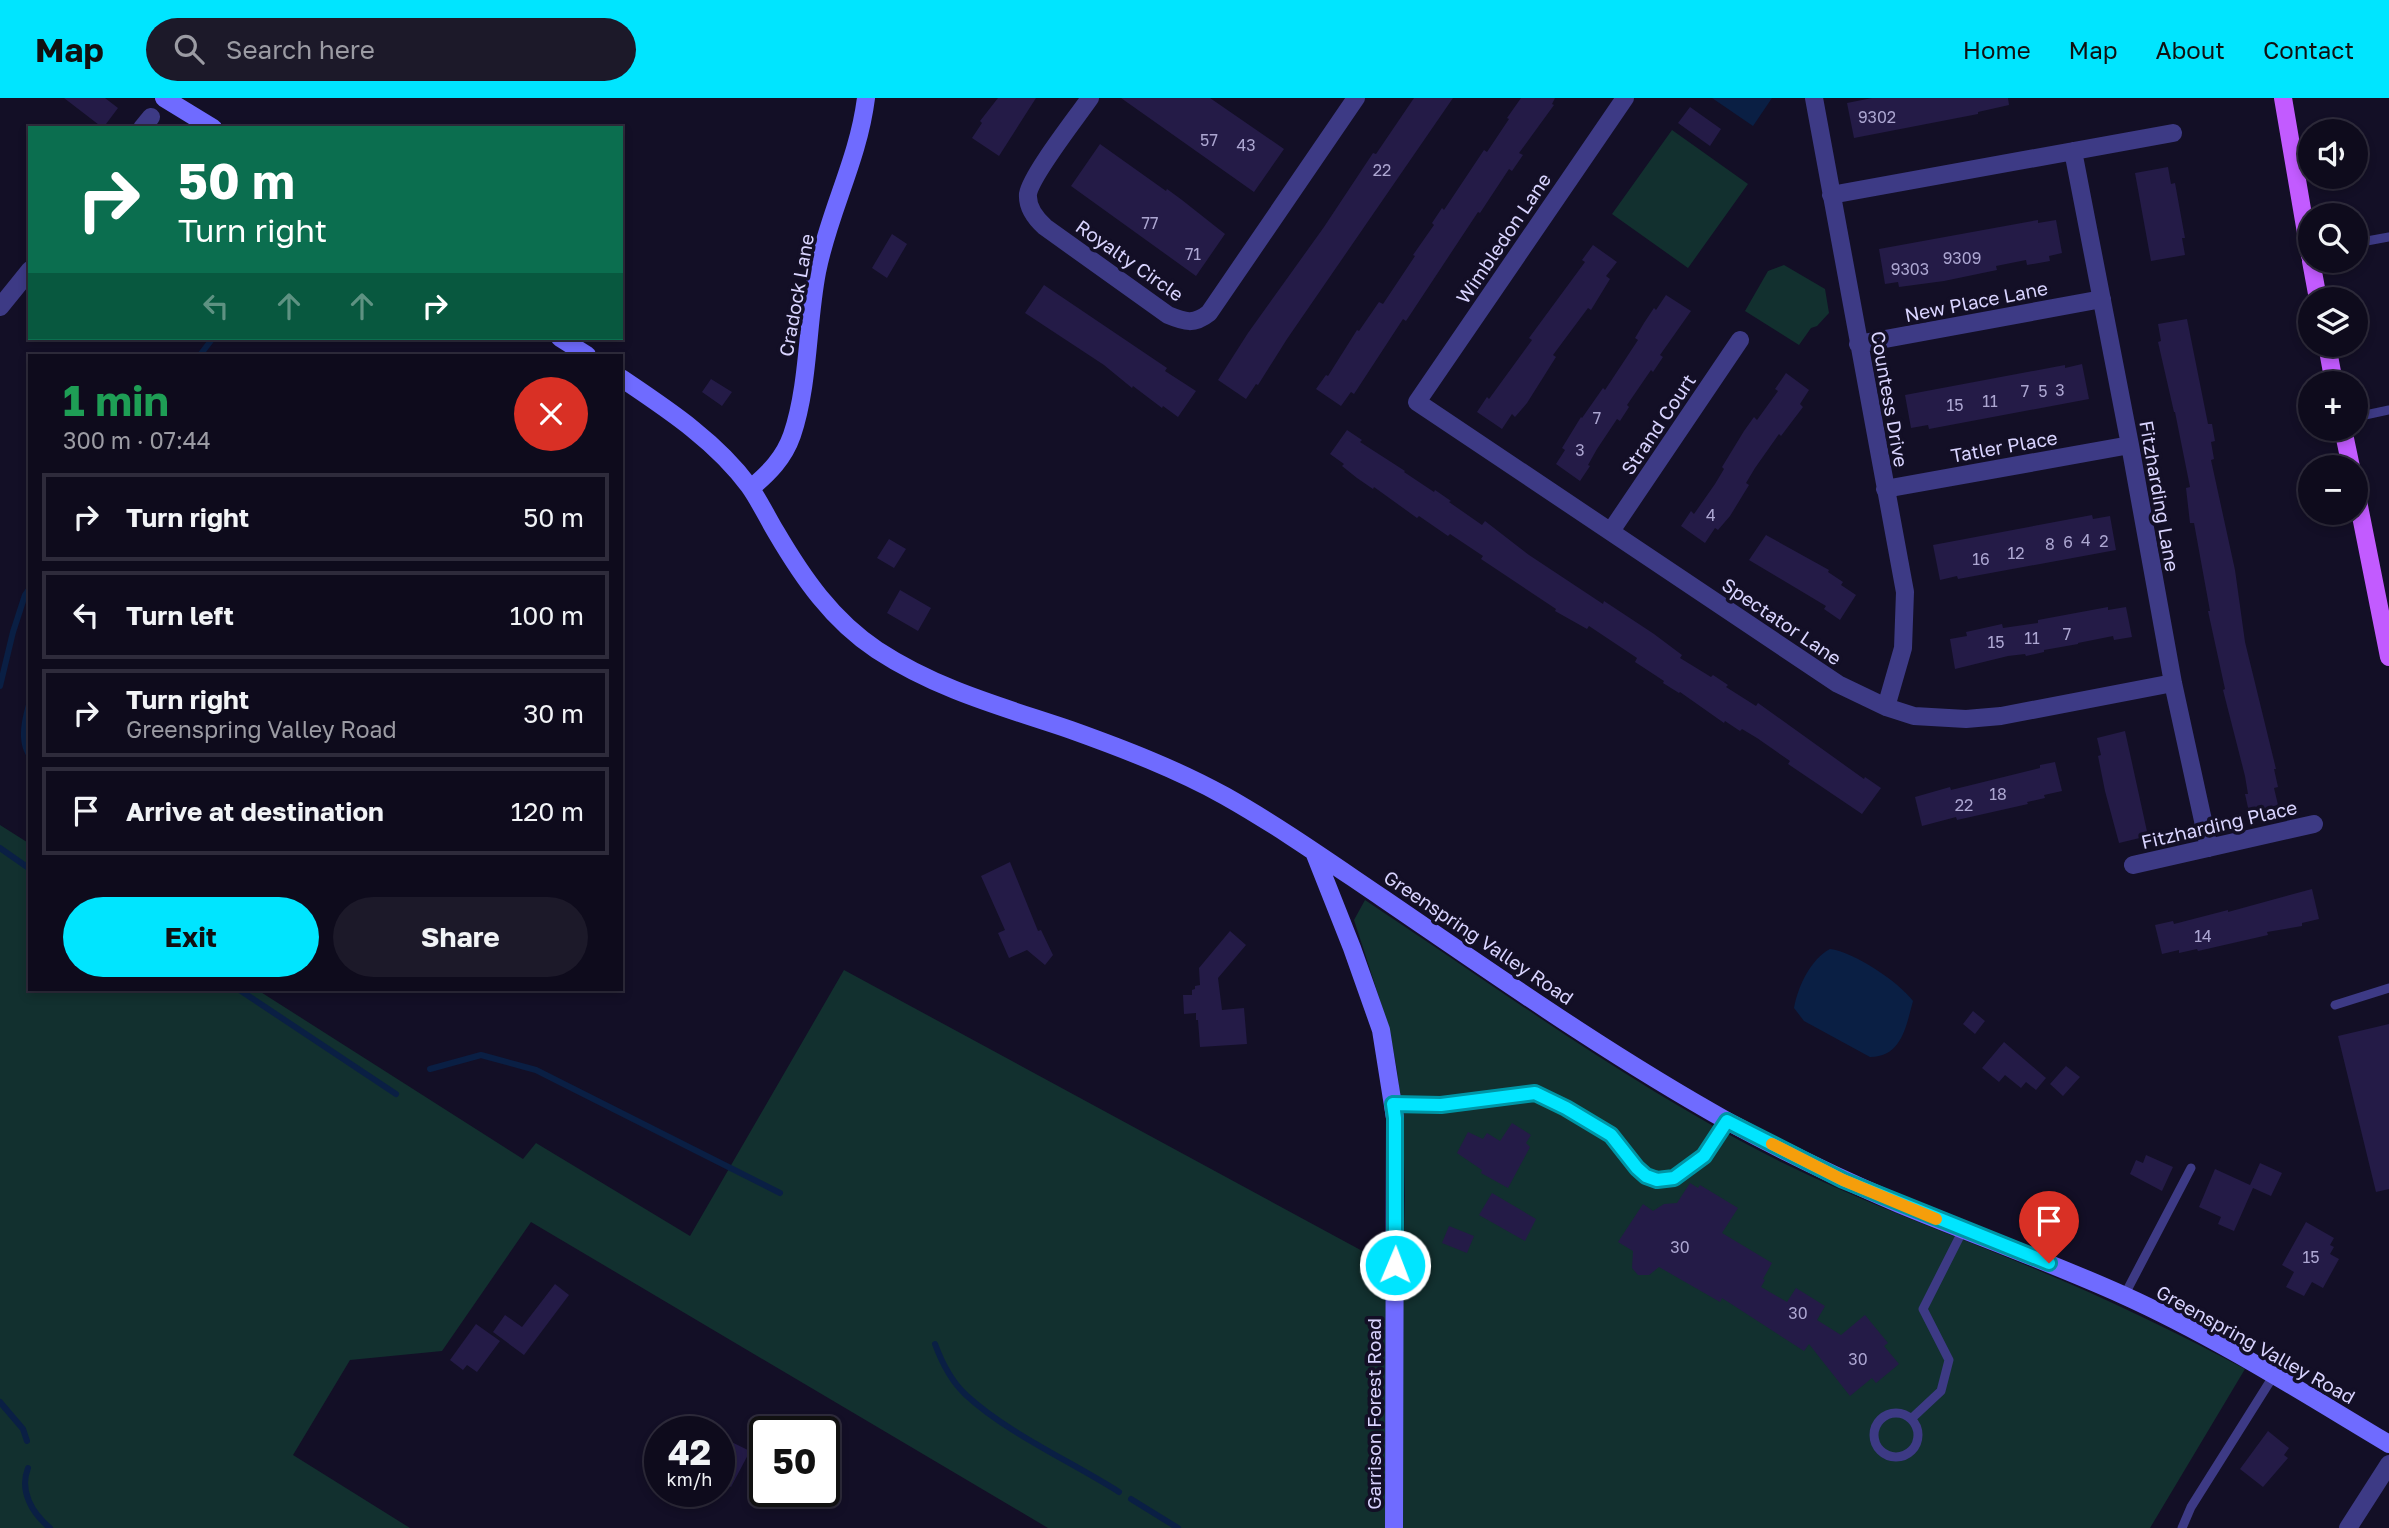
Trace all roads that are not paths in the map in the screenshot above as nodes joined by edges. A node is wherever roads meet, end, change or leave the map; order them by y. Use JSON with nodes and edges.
{"nodes":[{"id":1,"x":164,"y":98,"type":"edge"},
{"id":2,"x":866,"y":98,"type":"edge"},
{"id":3,"x":1090,"y":98,"type":"edge"},
{"id":4,"x":1356,"y":98,"type":"edge"},
{"id":5,"x":1625,"y":98,"type":"edge"},
{"id":6,"x":1814,"y":98,"type":"edge"},
{"id":7,"x":2283,"y":98,"type":"edge"},
{"id":8,"x":210,"y":126,"type":"edge"},
{"id":9,"x":2174,"y":133,"type":"dead end"},
{"id":10,"x":2073,"y":151,"type":"junction"},
{"id":11,"x":1831,"y":195,"type":"junction"},
{"id":12,"x":2301,"y":203,"type":"edge"},
{"id":13,"x":2389,"y":237,"type":"edge"},
{"id":14,"x":2368,"y":241,"type":"edge"},
{"id":15,"x":28,"y":272,"type":"edge"},
{"id":16,"x":2102,"y":299,"type":"junction"},
{"id":17,"x":0,"y":307,"type":"edge"},
{"id":18,"x":563,"y":340,"type":"edge"},
{"id":19,"x":1740,"y":340,"type":"dead end"},
{"id":20,"x":1858,"y":344,"type":"junction"},
{"id":21,"x":585,"y":354,"type":"edge"},
{"id":22,"x":623,"y":379,"type":"edge"},
{"id":23,"x":1416,"y":402,"type":"joint"},
{"id":24,"x":2389,"y":410,"type":"edge"},
{"id":25,"x":2368,"y":414,"type":"edge"},
{"id":26,"x":2130,"y":444,"type":"junction"},
{"id":27,"x":751,"y":488,"type":"junction"},
{"id":28,"x":1885,"y":489,"type":"junction"},
{"id":29,"x":2363,"y":525,"type":"edge"},
{"id":30,"x":1611,"y":531,"type":"junction"},
{"id":31,"x":2389,"y":657,"type":"edge"},
{"id":32,"x":2173,"y":683,"type":"junction"},
{"id":33,"x":1886,"y":707,"type":"junction"},
{"id":34,"x":2314,"y":824,"type":"dead end"},
{"id":35,"x":2209,"y":848,"type":"junction"},
{"id":36,"x":1314,"y":852,"type":"junction"},
{"id":37,"x":2133,"y":865,"type":"dead end"},
{"id":38,"x":2389,"y":988,"type":"edge"},
{"id":39,"x":2335,"y":1005,"type":"dead end"},
{"id":40,"x":1393,"y":1104,"type":"junction"},
{"id":41,"x":1727,"y":1121,"type":"junction"},
{"id":42,"x":2191,"y":1168,"type":"dead end"},
{"id":43,"x":1963,"y":1230,"type":"junction"},
{"id":44,"x":2124,"y":1296,"type":"junction"},
{"id":45,"x":2274,"y":1376,"type":"junction"},
{"id":46,"x":1911,"y":1419,"type":"junction"},
{"id":47,"x":2389,"y":1444,"type":"edge"},
{"id":48,"x":2389,"y":1464,"type":"edge"},
{"id":49,"x":1394,"y":1528,"type":"edge"},
{"id":50,"x":2182,"y":1528,"type":"edge"},
{"id":51,"x":2348,"y":1528,"type":"edge"}],
"edges":[{"from":1,"to":8,"type":"main road"},
{"from":2,"to":27,"type":"main road","name":"Cradock Lane"},
{"from":3,"to":4,"type":"street","name":"Royalty Circle"},
{"from":5,"to":23,"type":"street","name":"Wimbledon Lane"},
{"from":6,"to":11,"type":"street","name":"Countess Drive"},
{"from":7,"to":12,"type":"main road"},
{"from":9,"to":10,"type":"street"},
{"from":10,"to":11,"type":"street"},
{"from":10,"to":16,"type":"street","name":"Fitzharding Lane"},
{"from":11,"to":20,"type":"street","name":"Countess Drive"},
{"from":13,"to":14,"type":"lane"},
{"from":15,"to":17,"type":"street"},
{"from":16,"to":20,"type":"street","name":"New Place Lane"},
{"from":16,"to":26,"type":"street","name":"Fitzharding Lane"},
{"from":18,"to":21,"type":"main road"},
{"from":19,"to":30,"type":"street","name":"Strand Court"},
{"from":20,"to":28,"type":"street","name":"Countess Drive"},
{"from":22,"to":27,"type":"main road","name":"Greenspring Valley Road"},
{"from":23,"to":30,"type":"street","name":"Spectator Lane"},
{"from":24,"to":25,"type":"lane"},
{"from":26,"to":28,"type":"street","name":"Tatler Place"},
{"from":26,"to":32,"type":"street","name":"Fitzharding Lane"},
{"from":27,"to":36,"type":"main road","name":"Greenspring Valley Road"},
{"from":28,"to":33,"type":"street","name":"Countess Drive"},
{"from":29,"to":31,"type":"main road"},
{"from":30,"to":33,"type":"street","name":"Spectator Lane"},
{"from":32,"to":33,"type":"street","name":"Spectator Lane"},
{"from":32,"to":35,"type":"street","name":"Fitzharding Lane"},
{"from":34,"to":35,"type":"street","name":"Fitzharding Place"},
{"from":35,"to":37,"type":"street","name":"Fitzharding Place"},
{"from":36,"to":40,"type":"main road","name":"Garrison Forest Road"},
{"from":36,"to":41,"type":"main road","name":"Greenspring Valley Road"},
{"from":38,"to":39,"type":"lane"},
{"from":40,"to":41,"type":"lane"},
{"from":40,"to":49,"type":"main road","name":"Garrison Forest Road"},
{"from":41,"to":43,"type":"main road","name":"Greenspring Valley Road"},
{"from":42,"to":44,"type":"lane"},
{"from":43,"to":44,"type":"main road","name":"Greenspring Valley Road"},
{"from":43,"to":46,"type":"lane"},
{"from":44,"to":45,"type":"main road","name":"Greenspring Valley Road"},
{"from":45,"to":47,"type":"main road","name":"Greenspring Valley Road"},
{"from":45,"to":50,"type":"lane"},
{"from":46,"to":46,"type":"lane"},
{"from":48,"to":51,"type":"street"}]}
